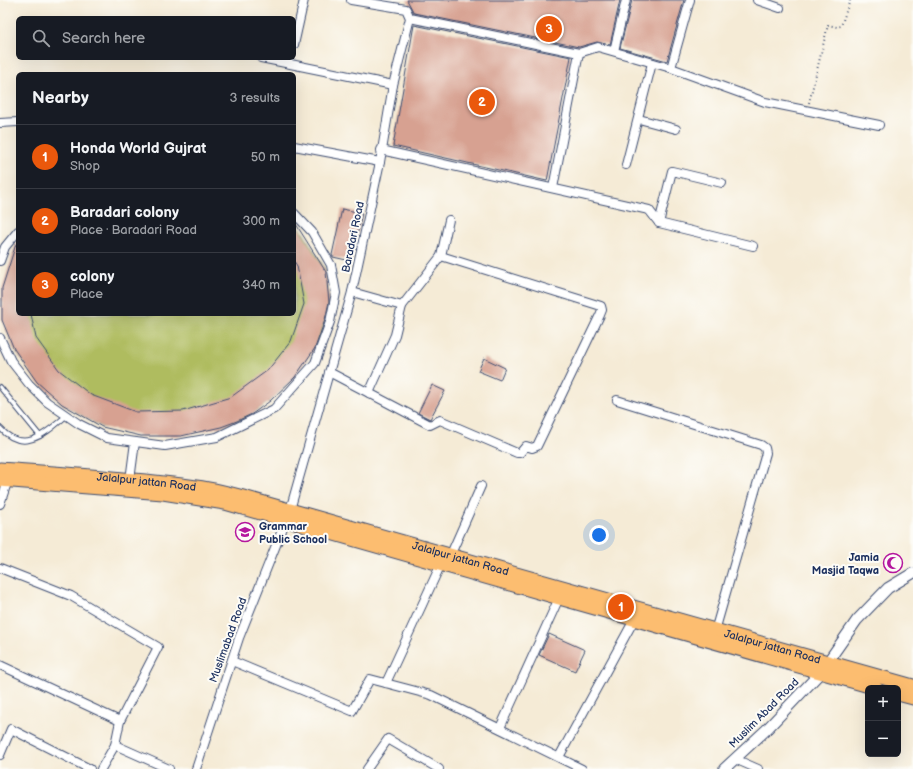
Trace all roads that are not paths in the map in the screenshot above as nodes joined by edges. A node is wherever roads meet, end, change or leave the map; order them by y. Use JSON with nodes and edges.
{"nodes":[{"id":1,"x":304,"y":0,"type":"edge"},
{"id":2,"x":351,"y":0,"type":"edge"},
{"id":3,"x":626,"y":0,"type":"edge"},
{"id":4,"x":690,"y":0,"type":"edge"},
{"id":5,"x":758,"y":0,"type":"edge"},
{"id":6,"x":368,"y":1,"type":"edge"},
{"id":7,"x":780,"y":8,"type":"dead end"},
{"id":8,"x":410,"y":18,"type":"junction"},
{"id":9,"x":296,"y":36,"type":"edge"},
{"id":10,"x":614,"y":51,"type":"junction"},
{"id":11,"x":579,"y":53,"type":"junction"},
{"id":12,"x":290,"y":61,"type":"edge"},
{"id":13,"x":652,"y":63,"type":"junction"},
{"id":14,"x":671,"y":68,"type":"junction"},
{"id":15,"x":393,"y":85,"type":"junction"},
{"id":16,"x":639,"y":119,"type":"junction"},
{"id":17,"x":16,"y":122,"type":"edge"},
{"id":18,"x":0,"y":123,"type":"edge"},
{"id":19,"x":879,"y":125,"type":"dead end"},
{"id":20,"x":676,"y":129,"type":"dead end"},
{"id":21,"x":296,"y":146,"type":"edge"},
{"id":22,"x":382,"y":150,"type":"junction"},
{"id":23,"x":380,"y":162,"type":"junction"},
{"id":24,"x":626,"y":165,"type":"dead end"},
{"id":25,"x":722,"y":184,"type":"dead end"},
{"id":26,"x":553,"y":188,"type":"junction"},
{"id":27,"x":296,"y":215,"type":"edge"},
{"id":28,"x":449,"y":220,"type":"dead end"},
{"id":29,"x":659,"y":223,"type":"junction"},
{"id":30,"x":16,"y":234,"type":"edge"},
{"id":31,"x":753,"y":246,"type":"dead end"},
{"id":32,"x":441,"y":256,"type":"junction"},
{"id":33,"x":0,"y":261,"type":"edge"},
{"id":34,"x":352,"y":292,"type":"junction"},
{"id":35,"x":402,"y":306,"type":"junction"},
{"id":36,"x":0,"y":338,"type":"edge"},
{"id":37,"x":329,"y":372,"type":"junction"},
{"id":38,"x":0,"y":387,"type":"edge"},
{"id":39,"x":369,"y":393,"type":"junction"},
{"id":40,"x":617,"y":400,"type":"dead end"},
{"id":41,"x":66,"y":416,"type":"junction"},
{"id":42,"x":0,"y":428,"type":"edge"},
{"id":43,"x":40,"y":436,"type":"junction"},
{"id":44,"x":135,"y":442,"type":"junction"},
{"id":45,"x":0,"y":469,"type":"edge"},
{"id":46,"x":4,"y":480,"type":"edge"},
{"id":47,"x":130,"y":480,"type":"junction"},
{"id":48,"x":481,"y":486,"type":"dead end"},
{"id":49,"x":0,"y":504,"type":"edge"},
{"id":50,"x":289,"y":515,"type":"junction"},
{"id":51,"x":445,"y":560,"type":"junction"},
{"id":52,"x":0,"y":568,"type":"edge"},
{"id":53,"x":913,"y":573,"type":"edge"},
{"id":54,"x":507,"y":578,"type":"junction"},
{"id":55,"x":559,"y":598,"type":"junction"},
{"id":56,"x":634,"y":620,"type":"junction"},
{"id":57,"x":715,"y":631,"type":"junction"},
{"id":58,"x":232,"y":661,"type":"junction"},
{"id":59,"x":0,"y":665,"type":"edge"},
{"id":60,"x":824,"y":668,"type":"junction"},
{"id":61,"x":386,"y":683,"type":"junction"},
{"id":62,"x":868,"y":685,"type":"edge"},
{"id":63,"x":913,"y":686,"type":"edge"},
{"id":64,"x":901,"y":695,"type":"edge"},
{"id":65,"x":913,"y":698,"type":"edge"},
{"id":66,"x":120,"y":721,"type":"junction"},
{"id":67,"x":500,"y":728,"type":"junction"},
{"id":68,"x":115,"y":745,"type":"junction"},
{"id":69,"x":0,"y":755,"type":"edge"},
{"id":70,"x":559,"y":757,"type":"junction"},
{"id":71,"x":735,"y":759,"type":"junction"},
{"id":72,"x":90,"y":769,"type":"edge"},
{"id":73,"x":101,"y":769,"type":"edge"},
{"id":74,"x":169,"y":769,"type":"edge"},
{"id":75,"x":196,"y":769,"type":"edge"},
{"id":76,"x":367,"y":769,"type":"edge"},
{"id":77,"x":439,"y":769,"type":"edge"},
{"id":78,"x":582,"y":769,"type":"edge"},
{"id":79,"x":724,"y":769,"type":"edge"},
{"id":80,"x":758,"y":769,"type":"edge"}],
"edges":[{"from":1,"to":9,"type":"street"},
{"from":2,"to":6,"type":"street"},
{"from":3,"to":10,"type":"street"},
{"from":4,"to":14,"type":"street"},
{"from":5,"to":7,"type":"street"},
{"from":6,"to":8,"type":"street"},
{"from":8,"to":11,"type":"street"},
{"from":8,"to":15,"type":"street","name":"Baradari Road"},
{"from":10,"to":11,"type":"street"},
{"from":10,"to":13,"type":"street"},
{"from":11,"to":26,"type":"street"},
{"from":12,"to":15,"type":"street"},
{"from":13,"to":14,"type":"street"},
{"from":13,"to":16,"type":"street"},
{"from":14,"to":19,"type":"street"},
{"from":15,"to":22,"type":"street","name":"Baradari Road"},
{"from":16,"to":20,"type":"street"},
{"from":16,"to":24,"type":"street"},
{"from":17,"to":18,"type":"street"},
{"from":21,"to":23,"type":"street"},
{"from":22,"to":23,"type":"street","name":"Baradari Road"},
{"from":22,"to":26,"type":"street"},
{"from":23,"to":34,"type":"street","name":"Baradari Road"},
{"from":25,"to":29,"type":"street"},
{"from":26,"to":29,"type":"street"},
{"from":27,"to":44,"type":"street"},
{"from":28,"to":32,"type":"street"},
{"from":29,"to":31,"type":"street"},
{"from":30,"to":33,"type":"street"},
{"from":32,"to":35,"type":"street"},
{"from":32,"to":39,"type":"street"},
{"from":34,"to":35,"type":"street"},
{"from":34,"to":37,"type":"street","name":"Baradari Road"},
{"from":35,"to":39,"type":"street"},
{"from":36,"to":41,"type":"street"},
{"from":37,"to":39,"type":"street"},
{"from":37,"to":50,"type":"street","name":"Baradari Road"},
{"from":38,"to":43,"type":"lane"},
{"from":40,"to":57,"type":"street"},
{"from":41,"to":43,"type":"lane"},
{"from":41,"to":44,"type":"street"},
{"from":42,"to":43,"type":"lane"},
{"from":44,"to":47,"type":"street"},
{"from":45,"to":47,"type":"main road","name":"Jalalpur jattan Road"},
{"from":46,"to":49,"type":"street"},
{"from":46,"to":50,"type":"main road","name":"Jalalpur jattan Road"},
{"from":47,"to":50,"type":"main road","name":"Jalalpur jattan Road"},
{"from":48,"to":51,"type":"street"},
{"from":50,"to":51,"type":"main road","name":"Jalalpur jattan Road"},
{"from":50,"to":58,"type":"street","name":"Muslimabad Road"},
{"from":51,"to":54,"type":"main road","name":"Jalalpur jattan Road"},
{"from":51,"to":61,"type":"street"},
{"from":52,"to":66,"type":"street"},
{"from":53,"to":60,"type":"street","name":"Muslim Abad Road"},
{"from":54,"to":55,"type":"main road","name":"Jalalpur jattan Road"},
{"from":54,"to":57,"type":"main road","name":"Jalalpur jattan Road"},
{"from":55,"to":56,"type":"main road","name":"Jalalpur jattan Road"},
{"from":55,"to":67,"type":"street"},
{"from":56,"to":60,"type":"main road","name":"Jalalpur jattan Road"},
{"from":56,"to":70,"type":"street"},
{"from":57,"to":60,"type":"main road","name":"Jalalpur jattan Road"},
{"from":58,"to":61,"type":"street"},
{"from":58,"to":75,"type":"street","name":"Muslimabad Road"},
{"from":59,"to":66,"type":"street"},
{"from":60,"to":62,"type":"main road","name":"Jalalpur jattan Road"},
{"from":60,"to":63,"type":"main road","name":"Jalalpur jattan Road"},
{"from":60,"to":71,"type":"street","name":"Muslim Abad Road"},
{"from":61,"to":67,"type":"street"},
{"from":64,"to":65,"type":"main road"},
{"from":66,"to":68,"type":"street"},
{"from":67,"to":70,"type":"street"},
{"from":68,"to":73,"type":"street"},
{"from":68,"to":74,"type":"street"},
{"from":69,"to":72,"type":"street"},
{"from":70,"to":78,"type":"street"},
{"from":71,"to":79,"type":"street","name":"Muslim Abad Road"},
{"from":71,"to":80,"type":"street"},
{"from":76,"to":77,"type":"street"}]}
